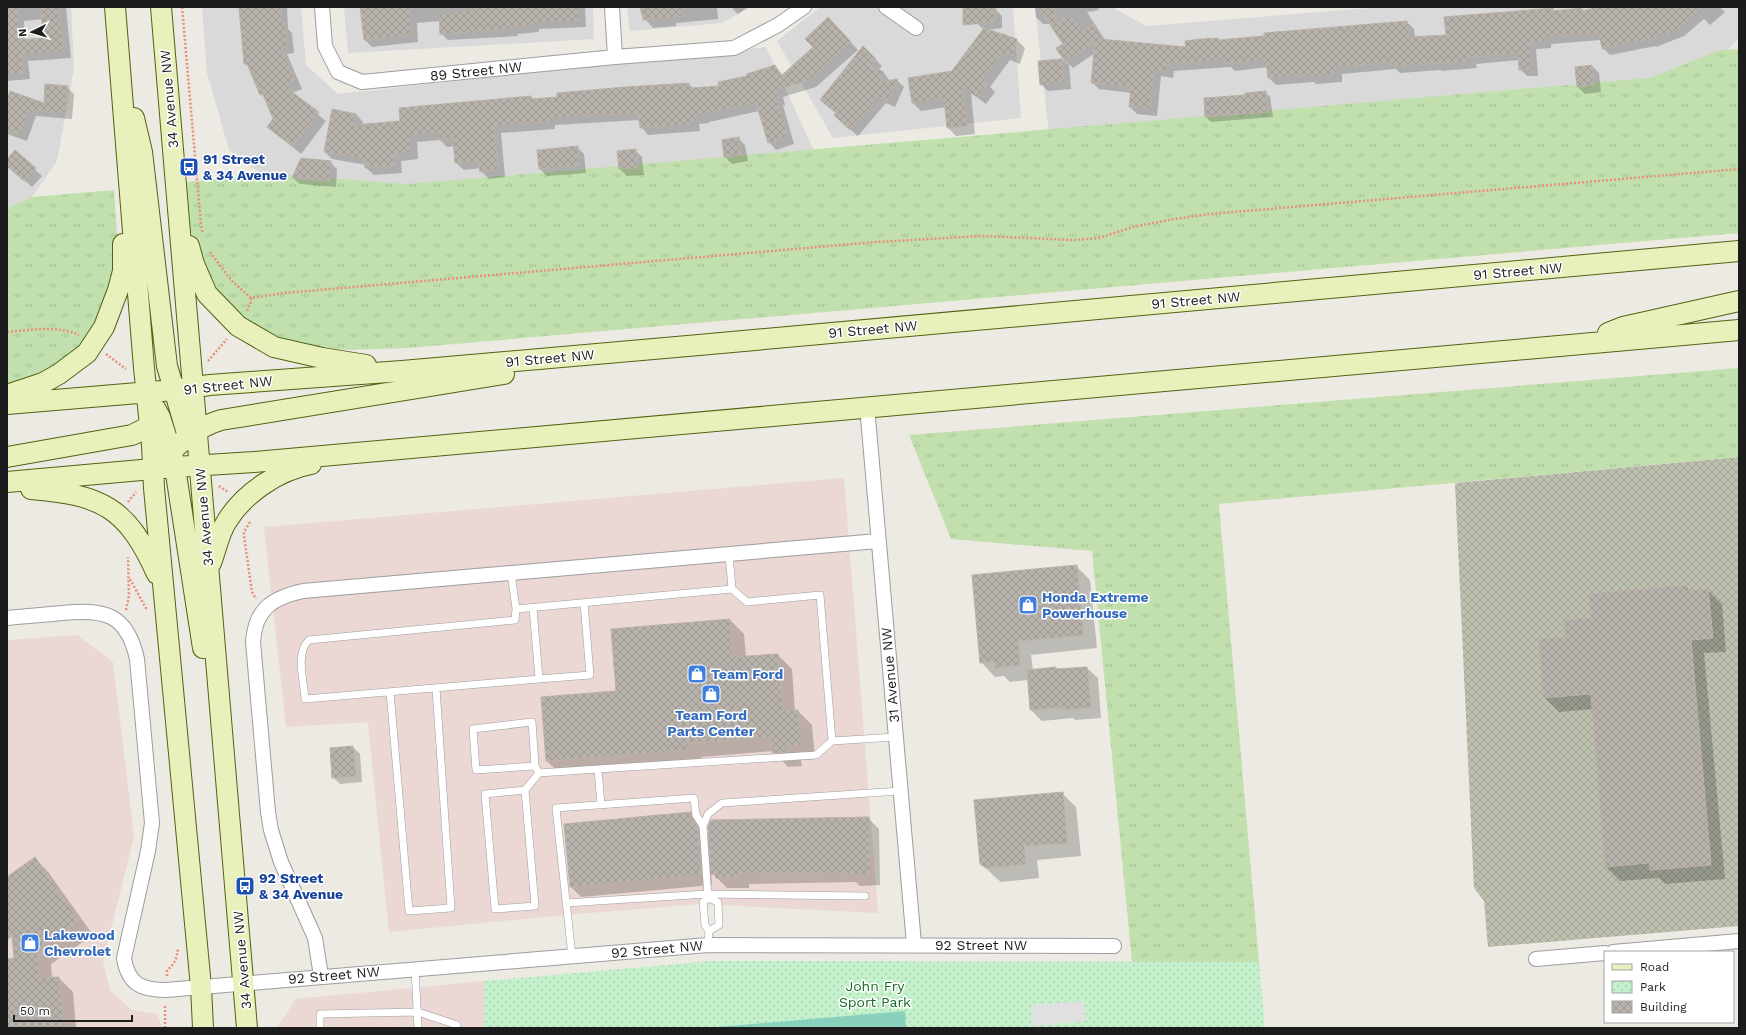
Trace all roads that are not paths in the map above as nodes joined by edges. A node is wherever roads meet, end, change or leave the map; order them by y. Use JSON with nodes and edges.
{"nodes":[{"id":1,"x":115,"y":7,"type":"edge"},
{"id":2,"x":161,"y":7,"type":"edge"},
{"id":3,"x":322,"y":7,"type":"edge"},
{"id":4,"x":612,"y":7,"type":"edge"},
{"id":5,"x":804,"y":7,"type":"edge"},
{"id":6,"x":886,"y":7,"type":"edge"},
{"id":7,"x":916,"y":28,"type":"dead end"},
{"id":8,"x":119,"y":56,"type":"junction"},
{"id":9,"x":615,"y":57,"type":"junction"},
{"id":10,"x":177,"y":200,"type":"junction"},
{"id":11,"x":1739,"y":251,"type":"edge"},
{"id":12,"x":1739,"y":301,"type":"edge"},
{"id":13,"x":1733,"y":332,"type":"edge"},
{"id":14,"x":1580,"y":344,"type":"junction"},
{"id":15,"x":699,"y":345,"type":"junction"},
{"id":16,"x":402,"y":371,"type":"junction"},
{"id":17,"x":147,"y":392,"type":"junction"},
{"id":18,"x":181,"y":393,"type":"junction"},
{"id":19,"x":7,"y":395,"type":"edge"},
{"id":20,"x":7,"y":404,"type":"edge"},
{"id":21,"x":867,"y":406,"type":"junction"},
{"id":22,"x":155,"y":421,"type":"junction"},
{"id":23,"x":192,"y":434,"type":"junction"},
{"id":24,"x":394,"y":449,"type":"junction"},
{"id":25,"x":7,"y":457,"type":"edge"},
{"id":26,"x":173,"y":459,"type":"junction"},
{"id":27,"x":200,"y":465,"type":"junction"},
{"id":28,"x":153,"y":470,"type":"junction"},
{"id":29,"x":7,"y":482,"type":"edge"},
{"id":30,"x":7,"y":487,"type":"edge"},
{"id":31,"x":878,"y":541,"type":"junction"},
{"id":32,"x":729,"y":554,"type":"junction"},
{"id":33,"x":208,"y":569,"type":"junction"},
{"id":34,"x":511,"y":573,"type":"junction"},
{"id":35,"x":163,"y":588,"type":"junction"},
{"id":36,"x":732,"y":589,"type":"junction"},
{"id":37,"x":584,"y":603,"type":"junction"},
{"id":38,"x":533,"y":608,"type":"junction"},
{"id":39,"x":516,"y":609,"type":"junction"},
{"id":40,"x":7,"y":618,"type":"edge"},
{"id":41,"x":539,"y":679,"type":"junction"},
{"id":42,"x":436,"y":688,"type":"junction"},
{"id":43,"x":390,"y":692,"type":"junction"},
{"id":44,"x":895,"y":737,"type":"junction"},
{"id":45,"x":832,"y":741,"type":"junction"},
{"id":46,"x":535,"y":766,"type":"junction"},
{"id":47,"x":598,"y":769,"type":"junction"},
{"id":48,"x":539,"y":773,"type":"junction"},
{"id":49,"x":525,"y":790,"type":"junction"},
{"id":50,"x":900,"y":791,"type":"junction"},
{"id":51,"x":228,"y":802,"type":"junction"},
{"id":52,"x":601,"y":805,"type":"junction"},
{"id":53,"x":703,"y":826,"type":"junction"},
{"id":54,"x":708,"y":896,"type":"junction"},
{"id":55,"x":865,"y":896,"type":"dead end"},
{"id":56,"x":566,"y":903,"type":"junction"},
{"id":57,"x":708,"y":938,"type":"junction"},
{"id":58,"x":1739,"y":941,"type":"edge"},
{"id":59,"x":914,"y":944,"type":"junction"},
{"id":60,"x":1114,"y":946,"type":"dead end"},
{"id":61,"x":1624,"y":951,"type":"edge"},
{"id":62,"x":1604,"y":953,"type":"edge"},
{"id":63,"x":572,"y":956,"type":"junction"},
{"id":64,"x":1536,"y":959,"type":"dead end"},
{"id":65,"x":415,"y":968,"type":"junction"},
{"id":66,"x":321,"y":976,"type":"junction"},
{"id":67,"x":245,"y":983,"type":"junction"},
{"id":68,"x":200,"y":987,"type":"junction"},
{"id":69,"x":418,"y":1012,"type":"junction"},
{"id":70,"x":203,"y":1028,"type":"edge"},
{"id":71,"x":247,"y":1028,"type":"edge"},
{"id":72,"x":320,"y":1028,"type":"edge"},
{"id":73,"x":418,"y":1028,"type":"edge"},
{"id":74,"x":457,"y":1028,"type":"edge"}],
"edges":[{"from":1,"to":8,"type":"main road"},
{"from":2,"to":10,"type":"main road","name":"34 Avenue NW"},
{"from":3,"to":9,"type":"street","name":"89 Street NW"},
{"from":4,"to":9,"type":"street"},
{"from":5,"to":9,"type":"street","name":"89 Street NW"},
{"from":6,"to":7,"type":"street"},
{"from":8,"to":17,"type":"main road"},
{"from":8,"to":18,"type":"main road"},
{"from":8,"to":19,"type":"main road"},
{"from":10,"to":16,"type":"main road"},
{"from":10,"to":18,"type":"main road","name":"34 Avenue NW"},
{"from":11,"to":15,"type":"main road","name":"91 Street NW"},
{"from":12,"to":14,"type":"main road"},
{"from":13,"to":14,"type":"main road"},
{"from":14,"to":21,"type":"main road"},
{"from":15,"to":16,"type":"main road","name":"91 Street NW"},
{"from":15,"to":23,"type":"main road"},
{"from":16,"to":18,"type":"main road","name":"91 Street NW"},
{"from":17,"to":18,"type":"main road","name":"91 Street NW"},
{"from":17,"to":20,"type":"main road","name":"91 Street NW"},
{"from":17,"to":22,"type":"main road"},
{"from":18,"to":22,"type":"main road"},
{"from":18,"to":23,"type":"main road","name":"34 Avenue NW"},
{"from":21,"to":24,"type":"main road"},
{"from":21,"to":31,"type":"street","name":"31 Avenue NW"},
{"from":22,"to":25,"type":"main road"},
{"from":22,"to":26,"type":"main road"},
{"from":22,"to":28,"type":"main road"},
{"from":23,"to":26,"type":"main road"},
{"from":23,"to":27,"type":"main road","name":"34 Avenue NW"},
{"from":24,"to":27,"type":"main road"},
{"from":24,"to":33,"type":"main road"},
{"from":26,"to":27,"type":"main road"},
{"from":26,"to":28,"type":"main road"},
{"from":26,"to":51,"type":"main road"},
{"from":27,"to":33,"type":"main road","name":"34 Avenue NW"},
{"from":28,"to":29,"type":"main road"},
{"from":28,"to":35,"type":"main road"},
{"from":30,"to":35,"type":"main road"},
{"from":31,"to":32,"type":"street"},
{"from":31,"to":44,"type":"street","name":"31 Avenue NW"},
{"from":32,"to":34,"type":"street"},
{"from":32,"to":36,"type":"lane"},
{"from":33,"to":51,"type":"main road","name":"34 Avenue NW"},
{"from":34,"to":39,"type":"lane"},
{"from":34,"to":66,"type":"street"},
{"from":35,"to":68,"type":"main road"},
{"from":36,"to":37,"type":"lane"},
{"from":36,"to":45,"type":"lane"},
{"from":37,"to":38,"type":"lane"},
{"from":37,"to":41,"type":"lane"},
{"from":38,"to":39,"type":"lane"},
{"from":38,"to":41,"type":"lane"},
{"from":39,"to":43,"type":"lane"},
{"from":40,"to":68,"type":"street"},
{"from":41,"to":42,"type":"lane"},
{"from":42,"to":43,"type":"lane"},
{"from":42,"to":43,"type":"lane"},
{"from":44,"to":45,"type":"lane"},
{"from":44,"to":50,"type":"street","name":"31 Avenue NW"},
{"from":45,"to":47,"type":"lane"},
{"from":46,"to":46,"type":"lane"},
{"from":46,"to":48,"type":"lane"},
{"from":47,"to":48,"type":"lane"},
{"from":47,"to":52,"type":"lane"},
{"from":48,"to":49,"type":"lane"},
{"from":49,"to":49,"type":"lane"},
{"from":50,"to":53,"type":"lane"},
{"from":50,"to":59,"type":"street","name":"31 Avenue NW"},
{"from":51,"to":67,"type":"main road","name":"34 Avenue NW"},
{"from":52,"to":53,"type":"lane"},
{"from":52,"to":56,"type":"lane"},
{"from":53,"to":54,"type":"lane"},
{"from":54,"to":55,"type":"lane"},
{"from":54,"to":56,"type":"lane"},
{"from":54,"to":57,"type":"lane"},
{"from":54,"to":57,"type":"lane"},
{"from":56,"to":63,"type":"lane"},
{"from":57,"to":59,"type":"street","name":"92 Street NW"},
{"from":57,"to":63,"type":"street","name":"92 Street NW"},
{"from":58,"to":61,"type":"street"},
{"from":59,"to":60,"type":"street","name":"92 Street NW"},
{"from":62,"to":64,"type":"street"},
{"from":63,"to":65,"type":"street","name":"92 Street NW"},
{"from":65,"to":66,"type":"street","name":"92 Street NW"},
{"from":65,"to":69,"type":"lane"},
{"from":66,"to":67,"type":"street","name":"92 Street NW"},
{"from":67,"to":68,"type":"street","name":"92 Street NW"},
{"from":67,"to":71,"type":"main road","name":"34 Avenue NW"},
{"from":68,"to":70,"type":"main road"},
{"from":69,"to":72,"type":"lane"},
{"from":69,"to":73,"type":"lane"},
{"from":69,"to":74,"type":"lane"}]}
